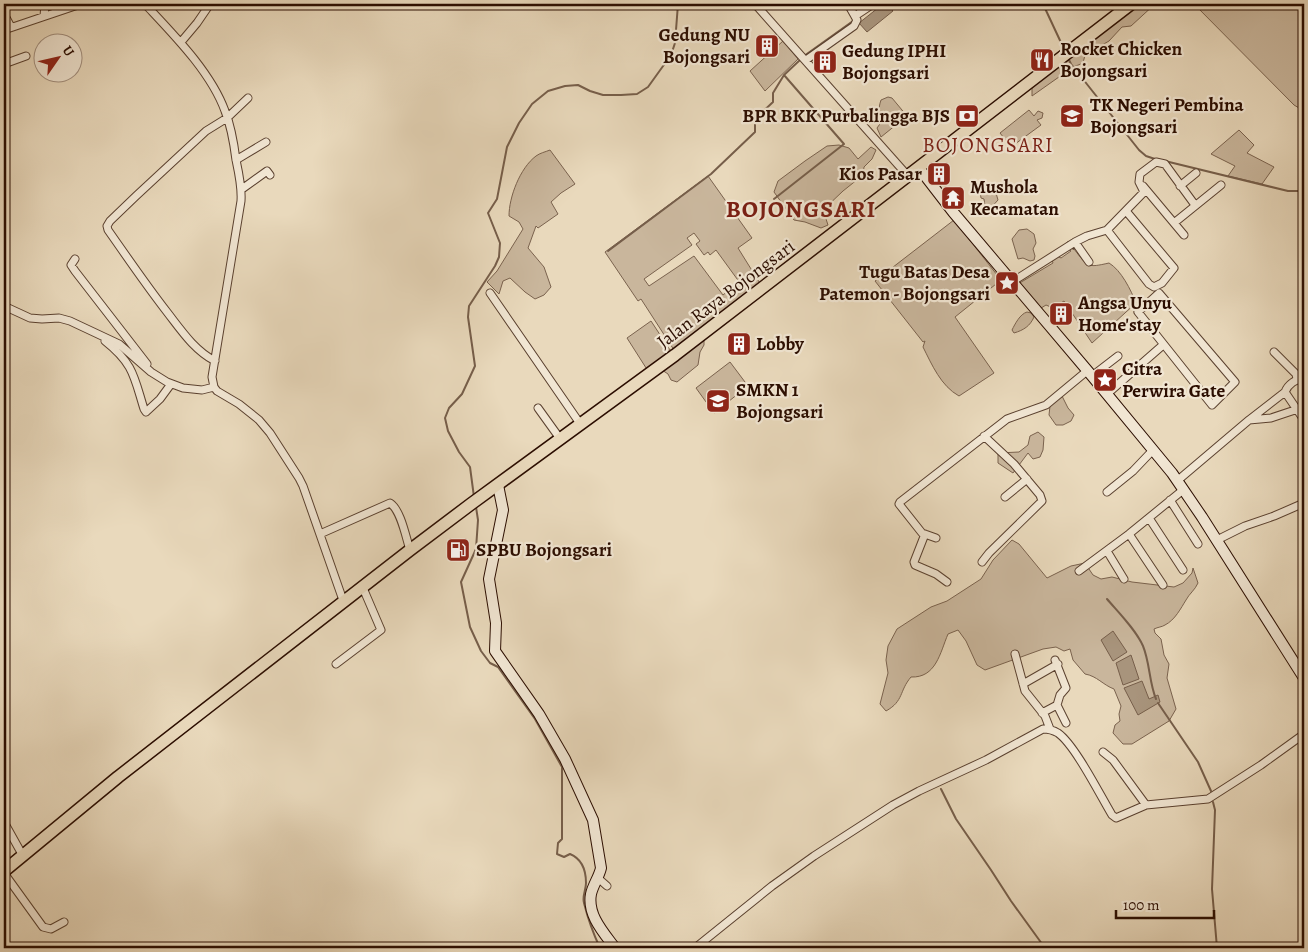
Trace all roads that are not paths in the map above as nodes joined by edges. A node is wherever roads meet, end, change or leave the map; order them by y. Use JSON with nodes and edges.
{"nodes":[{"id":1,"x":45,"y":4,"type":"edge"},
{"id":2,"x":81,"y":4,"type":"edge"},
{"id":3,"x":146,"y":4,"type":"edge"},
{"id":4,"x":210,"y":4,"type":"edge"},
{"id":5,"x":755,"y":4,"type":"edge"},
{"id":6,"x":848,"y":4,"type":"edge"},
{"id":7,"x":873,"y":4,"type":"edge"},
{"id":8,"x":1131,"y":4,"type":"edge"},
{"id":9,"x":4,"y":14,"type":"edge"},
{"id":10,"x":44,"y":16,"type":"junction"},
{"id":11,"x":856,"y":18,"type":"junction"},
{"id":12,"x":7,"y":28,"type":"edge"},
{"id":13,"x":181,"y":42,"type":"junction"},
{"id":14,"x":26,"y":56,"type":"dead end"},
{"id":15,"x":804,"y":58,"type":"junction"},
{"id":16,"x":4,"y":64,"type":"edge"},
{"id":17,"x":248,"y":98,"type":"dead end"},
{"id":18,"x":227,"y":118,"type":"junction"},
{"id":19,"x":266,"y":142,"type":"dead end"},
{"id":20,"x":236,"y":160,"type":"junction"},
{"id":21,"x":919,"y":168,"type":"junction"},
{"id":22,"x":1196,"y":173,"type":"dead end"},
{"id":23,"x":270,"y":175,"type":"dead end"},
{"id":24,"x":908,"y":176,"type":"junction"},
{"id":25,"x":1139,"y":182,"type":"junction"},
{"id":26,"x":1221,"y":185,"type":"dead end"},
{"id":27,"x":1180,"y":186,"type":"junction"},
{"id":28,"x":242,"y":189,"type":"junction"},
{"id":29,"x":1195,"y":205,"type":"junction"},
{"id":30,"x":1126,"y":210,"type":"junction"},
{"id":31,"x":1174,"y":223,"type":"junction"},
{"id":32,"x":1107,"y":230,"type":"junction"},
{"id":33,"x":1184,"y":235,"type":"dead end"},
{"id":34,"x":1075,"y":242,"type":"junction"},
{"id":35,"x":75,"y":259,"type":"dead end"},
{"id":36,"x":1089,"y":262,"type":"dead end"},
{"id":37,"x":1012,"y":282,"type":"junction"},
{"id":38,"x":490,"y":293,"type":"dead end"},
{"id":39,"x":4,"y":306,"type":"edge"},
{"id":40,"x":97,"y":335,"type":"junction"},
{"id":41,"x":1163,"y":345,"type":"junction"},
{"id":42,"x":1274,"y":352,"type":"dead end"},
{"id":43,"x":1118,"y":356,"type":"dead end"},
{"id":44,"x":215,"y":361,"type":"junction"},
{"id":45,"x":151,"y":372,"type":"junction"},
{"id":46,"x":1089,"y":374,"type":"junction"},
{"id":47,"x":1301,"y":378,"type":"edge"},
{"id":48,"x":171,"y":384,"type":"junction"},
{"id":49,"x":214,"y":387,"type":"junction"},
{"id":50,"x":1285,"y":392,"type":"junction"},
{"id":51,"x":1107,"y":394,"type":"junction"},
{"id":52,"x":538,"y":408,"type":"dead end"},
{"id":53,"x":1298,"y":409,"type":"junction"},
{"id":54,"x":1249,"y":420,"type":"junction"},
{"id":55,"x":1304,"y":420,"type":"edge"},
{"id":56,"x":581,"y":425,"type":"junction"},
{"id":57,"x":984,"y":436,"type":"junction"},
{"id":58,"x":561,"y":440,"type":"junction"},
{"id":59,"x":1153,"y":450,"type":"junction"},
{"id":60,"x":1027,"y":479,"type":"junction"},
{"id":61,"x":498,"y":485,"type":"junction"},
{"id":62,"x":1180,"y":485,"type":"junction"},
{"id":63,"x":1107,"y":492,"type":"dead end"},
{"id":64,"x":1005,"y":497,"type":"dead end"},
{"id":65,"x":1170,"y":500,"type":"junction"},
{"id":66,"x":1304,"y":503,"type":"edge"},
{"id":67,"x":1149,"y":518,"type":"junction"},
{"id":68,"x":320,"y":534,"type":"junction"},
{"id":69,"x":925,"y":534,"type":"junction"},
{"id":70,"x":1129,"y":534,"type":"junction"},
{"id":71,"x":936,"y":538,"type":"dead end"},
{"id":72,"x":1217,"y":540,"type":"junction"},
{"id":73,"x":1198,"y":544,"type":"dead end"},
{"id":74,"x":410,"y":550,"type":"junction"},
{"id":75,"x":1106,"y":551,"type":"junction"},
{"id":76,"x":982,"y":562,"type":"dead end"},
{"id":77,"x":1183,"y":570,"type":"dead end"},
{"id":78,"x":1079,"y":571,"type":"dead end"},
{"id":79,"x":1124,"y":579,"type":"dead end"},
{"id":80,"x":948,"y":582,"type":"dead end"},
{"id":81,"x":1163,"y":585,"type":"dead end"},
{"id":82,"x":363,"y":588,"type":"junction"},
{"id":83,"x":344,"y":603,"type":"junction"},
{"id":84,"x":1015,"y":654,"type":"dead end"},
{"id":85,"x":336,"y":664,"type":"dead end"},
{"id":86,"x":1304,"y":678,"type":"edge"},
{"id":87,"x":1023,"y":684,"type":"junction"},
{"id":88,"x":1057,"y":705,"type":"junction"},
{"id":89,"x":1042,"y":713,"type":"junction"},
{"id":90,"x":1066,"y":723,"type":"dead end"},
{"id":91,"x":1050,"y":729,"type":"junction"},
{"id":92,"x":1304,"y":734,"type":"edge"},
{"id":93,"x":1103,"y":752,"type":"dead end"},
{"id":94,"x":1146,"y":805,"type":"junction"},
{"id":95,"x":4,"y":822,"type":"edge"},
{"id":96,"x":23,"y":856,"type":"junction"},
{"id":97,"x":4,"y":872,"type":"edge"},
{"id":98,"x":64,"y":922,"type":"dead end"},
{"id":99,"x":699,"y":947,"type":"edge"},
{"id":100,"x":615,"y":948,"type":"edge"}],
"edges":[{"from":1,"to":10,"type":"street"},
{"from":2,"to":10,"type":"street"},
{"from":3,"to":13,"type":"street"},
{"from":4,"to":13,"type":"street"},
{"from":5,"to":15,"type":"street"},
{"from":6,"to":11,"type":"street"},
{"from":7,"to":11,"type":"street"},
{"from":8,"to":21,"type":"main road","name":"Jalan Raya Bojongsari"},
{"from":9,"to":12,"type":"street"},
{"from":10,"to":12,"type":"street"},
{"from":11,"to":15,"type":"street"},
{"from":13,"to":18,"type":"street"},
{"from":14,"to":16,"type":"street"},
{"from":15,"to":24,"type":"street"},
{"from":17,"to":18,"type":"street"},
{"from":18,"to":20,"type":"street"},
{"from":18,"to":44,"type":"street"},
{"from":19,"to":20,"type":"street"},
{"from":20,"to":28,"type":"street"},
{"from":21,"to":24,"type":"main road","name":"Jalan Raya Bojongsari"},
{"from":21,"to":37,"type":"street"},
{"from":22,"to":27,"type":"street"},
{"from":23,"to":28,"type":"street"},
{"from":24,"to":56,"type":"main road","name":"Jalan Raya Bojongsari"},
{"from":25,"to":27,"type":"street"},
{"from":25,"to":30,"type":"street"},
{"from":25,"to":31,"type":"street"},
{"from":26,"to":29,"type":"street"},
{"from":27,"to":29,"type":"street"},
{"from":28,"to":44,"type":"street"},
{"from":29,"to":31,"type":"street"},
{"from":30,"to":32,"type":"street"},
{"from":30,"to":32,"type":"street"},
{"from":31,"to":33,"type":"street"},
{"from":32,"to":34,"type":"street"},
{"from":34,"to":36,"type":"street"},
{"from":34,"to":37,"type":"street"},
{"from":35,"to":45,"type":"street"},
{"from":37,"to":46,"type":"street"},
{"from":38,"to":56,"type":"street"},
{"from":39,"to":40,"type":"street"},
{"from":40,"to":45,"type":"street"},
{"from":40,"to":48,"type":"street"},
{"from":41,"to":41,"type":"street"},
{"from":41,"to":51,"type":"street"},
{"from":42,"to":47,"type":"street"},
{"from":43,"to":46,"type":"street"},
{"from":44,"to":49,"type":"street"},
{"from":45,"to":48,"type":"street"},
{"from":46,"to":51,"type":"street"},
{"from":46,"to":57,"type":"street"},
{"from":47,"to":50,"type":"street"},
{"from":48,"to":49,"type":"street"},
{"from":49,"to":68,"type":"street"},
{"from":50,"to":53,"type":"street"},
{"from":50,"to":54,"type":"street"},
{"from":51,"to":59,"type":"street"},
{"from":52,"to":58,"type":"street"},
{"from":53,"to":54,"type":"street"},
{"from":53,"to":55,"type":"street"},
{"from":54,"to":62,"type":"street"},
{"from":56,"to":58,"type":"main road","name":"Jalan Raya Bojongsari"},
{"from":57,"to":60,"type":"street"},
{"from":57,"to":69,"type":"street"},
{"from":58,"to":61,"type":"main road","name":"Jalan Raya Bojongsari"},
{"from":59,"to":62,"type":"street"},
{"from":59,"to":63,"type":"street"},
{"from":60,"to":64,"type":"street"},
{"from":60,"to":76,"type":"street"},
{"from":61,"to":74,"type":"main road","name":"Jalan Raya Bojongsari"},
{"from":61,"to":100,"type":"street"},
{"from":62,"to":65,"type":"street"},
{"from":62,"to":72,"type":"street"},
{"from":65,"to":67,"type":"street"},
{"from":65,"to":73,"type":"street"},
{"from":66,"to":72,"type":"street"},
{"from":67,"to":70,"type":"street"},
{"from":67,"to":77,"type":"street"},
{"from":68,"to":74,"type":"street"},
{"from":68,"to":83,"type":"street"},
{"from":69,"to":71,"type":"street"},
{"from":69,"to":80,"type":"street"},
{"from":70,"to":75,"type":"street"},
{"from":70,"to":81,"type":"street"},
{"from":72,"to":86,"type":"street"},
{"from":74,"to":82,"type":"main road","name":"Jalan Raya Bojongsari"},
{"from":75,"to":78,"type":"street"},
{"from":75,"to":79,"type":"street"},
{"from":82,"to":83,"type":"main road","name":"Jalan Raya Bojongsari"},
{"from":82,"to":85,"type":"street"},
{"from":83,"to":96,"type":"main road","name":"Jalan Raya Bojongsari"},
{"from":84,"to":87,"type":"street"},
{"from":87,"to":88,"type":"street"},
{"from":87,"to":89,"type":"street"},
{"from":88,"to":89,"type":"street"},
{"from":88,"to":90,"type":"street"},
{"from":89,"to":91,"type":"street"},
{"from":91,"to":94,"type":"street"},
{"from":91,"to":99,"type":"street"},
{"from":92,"to":94,"type":"street"},
{"from":93,"to":94,"type":"street"},
{"from":95,"to":96,"type":"street"},
{"from":96,"to":97,"type":"main road","name":"Jalan Raya Bojongsari"},
{"from":97,"to":98,"type":"street"}]}
